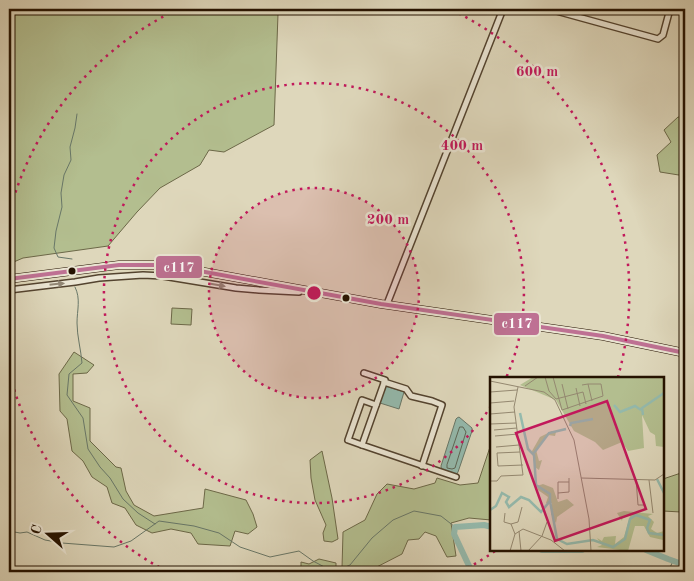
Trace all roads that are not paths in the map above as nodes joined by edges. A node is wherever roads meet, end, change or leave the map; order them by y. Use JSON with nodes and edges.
{"nodes":[{"id":1,"x":503,"y":9,"type":"edge"},
{"id":2,"x":549,"y":9,"type":"edge"},
{"id":3,"x":670,"y":9,"type":"edge"},
{"id":4,"x":9,"y":280,"type":"edge"},
{"id":5,"x":9,"y":290,"type":"edge"},
{"id":6,"x":316,"y":292,"type":"junction"},
{"id":7,"x":387,"y":304,"type":"junction"},
{"id":8,"x":685,"y":354,"type":"edge"},
{"id":9,"x":364,"y":373,"type":"dead end"},
{"id":10,"x":384,"y":382,"type":"junction"},
{"id":11,"x":376,"y":405,"type":"junction"},
{"id":12,"x":362,"y":445,"type":"junction"},
{"id":13,"x":422,"y":466,"type":"junction"},
{"id":14,"x":456,"y":477,"type":"dead end"}],
"edges":[{"from":1,"to":7,"type":"street"},
{"from":2,"to":3,"type":"street"},
{"from":4,"to":6,"type":"main road"},
{"from":5,"to":6,"type":"street","one_way":true},
{"from":6,"to":7,"type":"main road"},
{"from":7,"to":8,"type":"main road"},
{"from":9,"to":10,"type":"street"},
{"from":10,"to":11,"type":"street"},
{"from":10,"to":13,"type":"street"},
{"from":11,"to":12,"type":"street"},
{"from":11,"to":12,"type":"street"},
{"from":12,"to":13,"type":"street"},
{"from":13,"to":14,"type":"street"}]}
